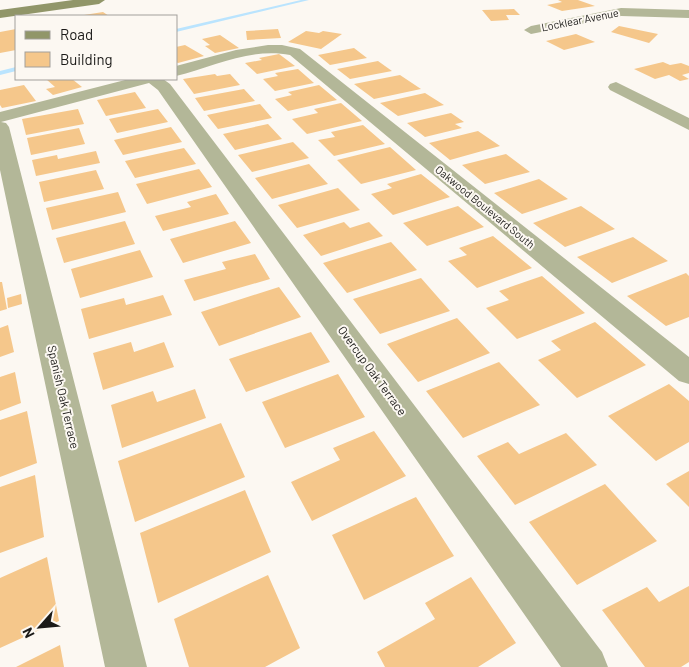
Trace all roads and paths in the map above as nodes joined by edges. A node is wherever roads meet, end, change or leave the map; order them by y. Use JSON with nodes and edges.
{"nodes":[{"id":1,"x":34,"y":0,"type":"edge"},
{"id":2,"x":99,"y":0,"type":"edge"},
{"id":3,"x":0,"y":4,"type":"edge"},
{"id":4,"x":0,"y":14,"type":"edge"},
{"id":5,"x":689,"y":14,"type":"edge"},
{"id":6,"x":531,"y":30,"type":"dead end"},
{"id":7,"x":178,"y":70,"type":"edge"},
{"id":8,"x":143,"y":80,"type":"edge"},
{"id":9,"x":155,"y":80,"type":"edge"},
{"id":10,"x":616,"y":87,"type":"dead end"},
{"id":11,"x":0,"y":117,"type":"edge"},
{"id":12,"x":689,"y":125,"type":"edge"},
{"id":13,"x":0,"y":127,"type":"edge"},
{"id":14,"x":689,"y":373,"type":"edge"},
{"id":15,"x":126,"y":667,"type":"edge"},
{"id":16,"x":587,"y":667,"type":"edge"}],
"edges":[{"from":1,"to":3,"type":"main road"},
{"from":2,"to":4,"type":"main road"},
{"from":5,"to":6,"type":"street","name":"Locklear Avenue"},
{"from":7,"to":14,"type":"street","name":"Oakwood Boulevard South"},
{"from":8,"to":11,"type":"street"},
{"from":9,"to":16,"type":"street","name":"Overcup Oak Terrace"},
{"from":10,"to":12,"type":"street"},
{"from":13,"to":15,"type":"street","name":"Spanish Oak Terrace"}]}
